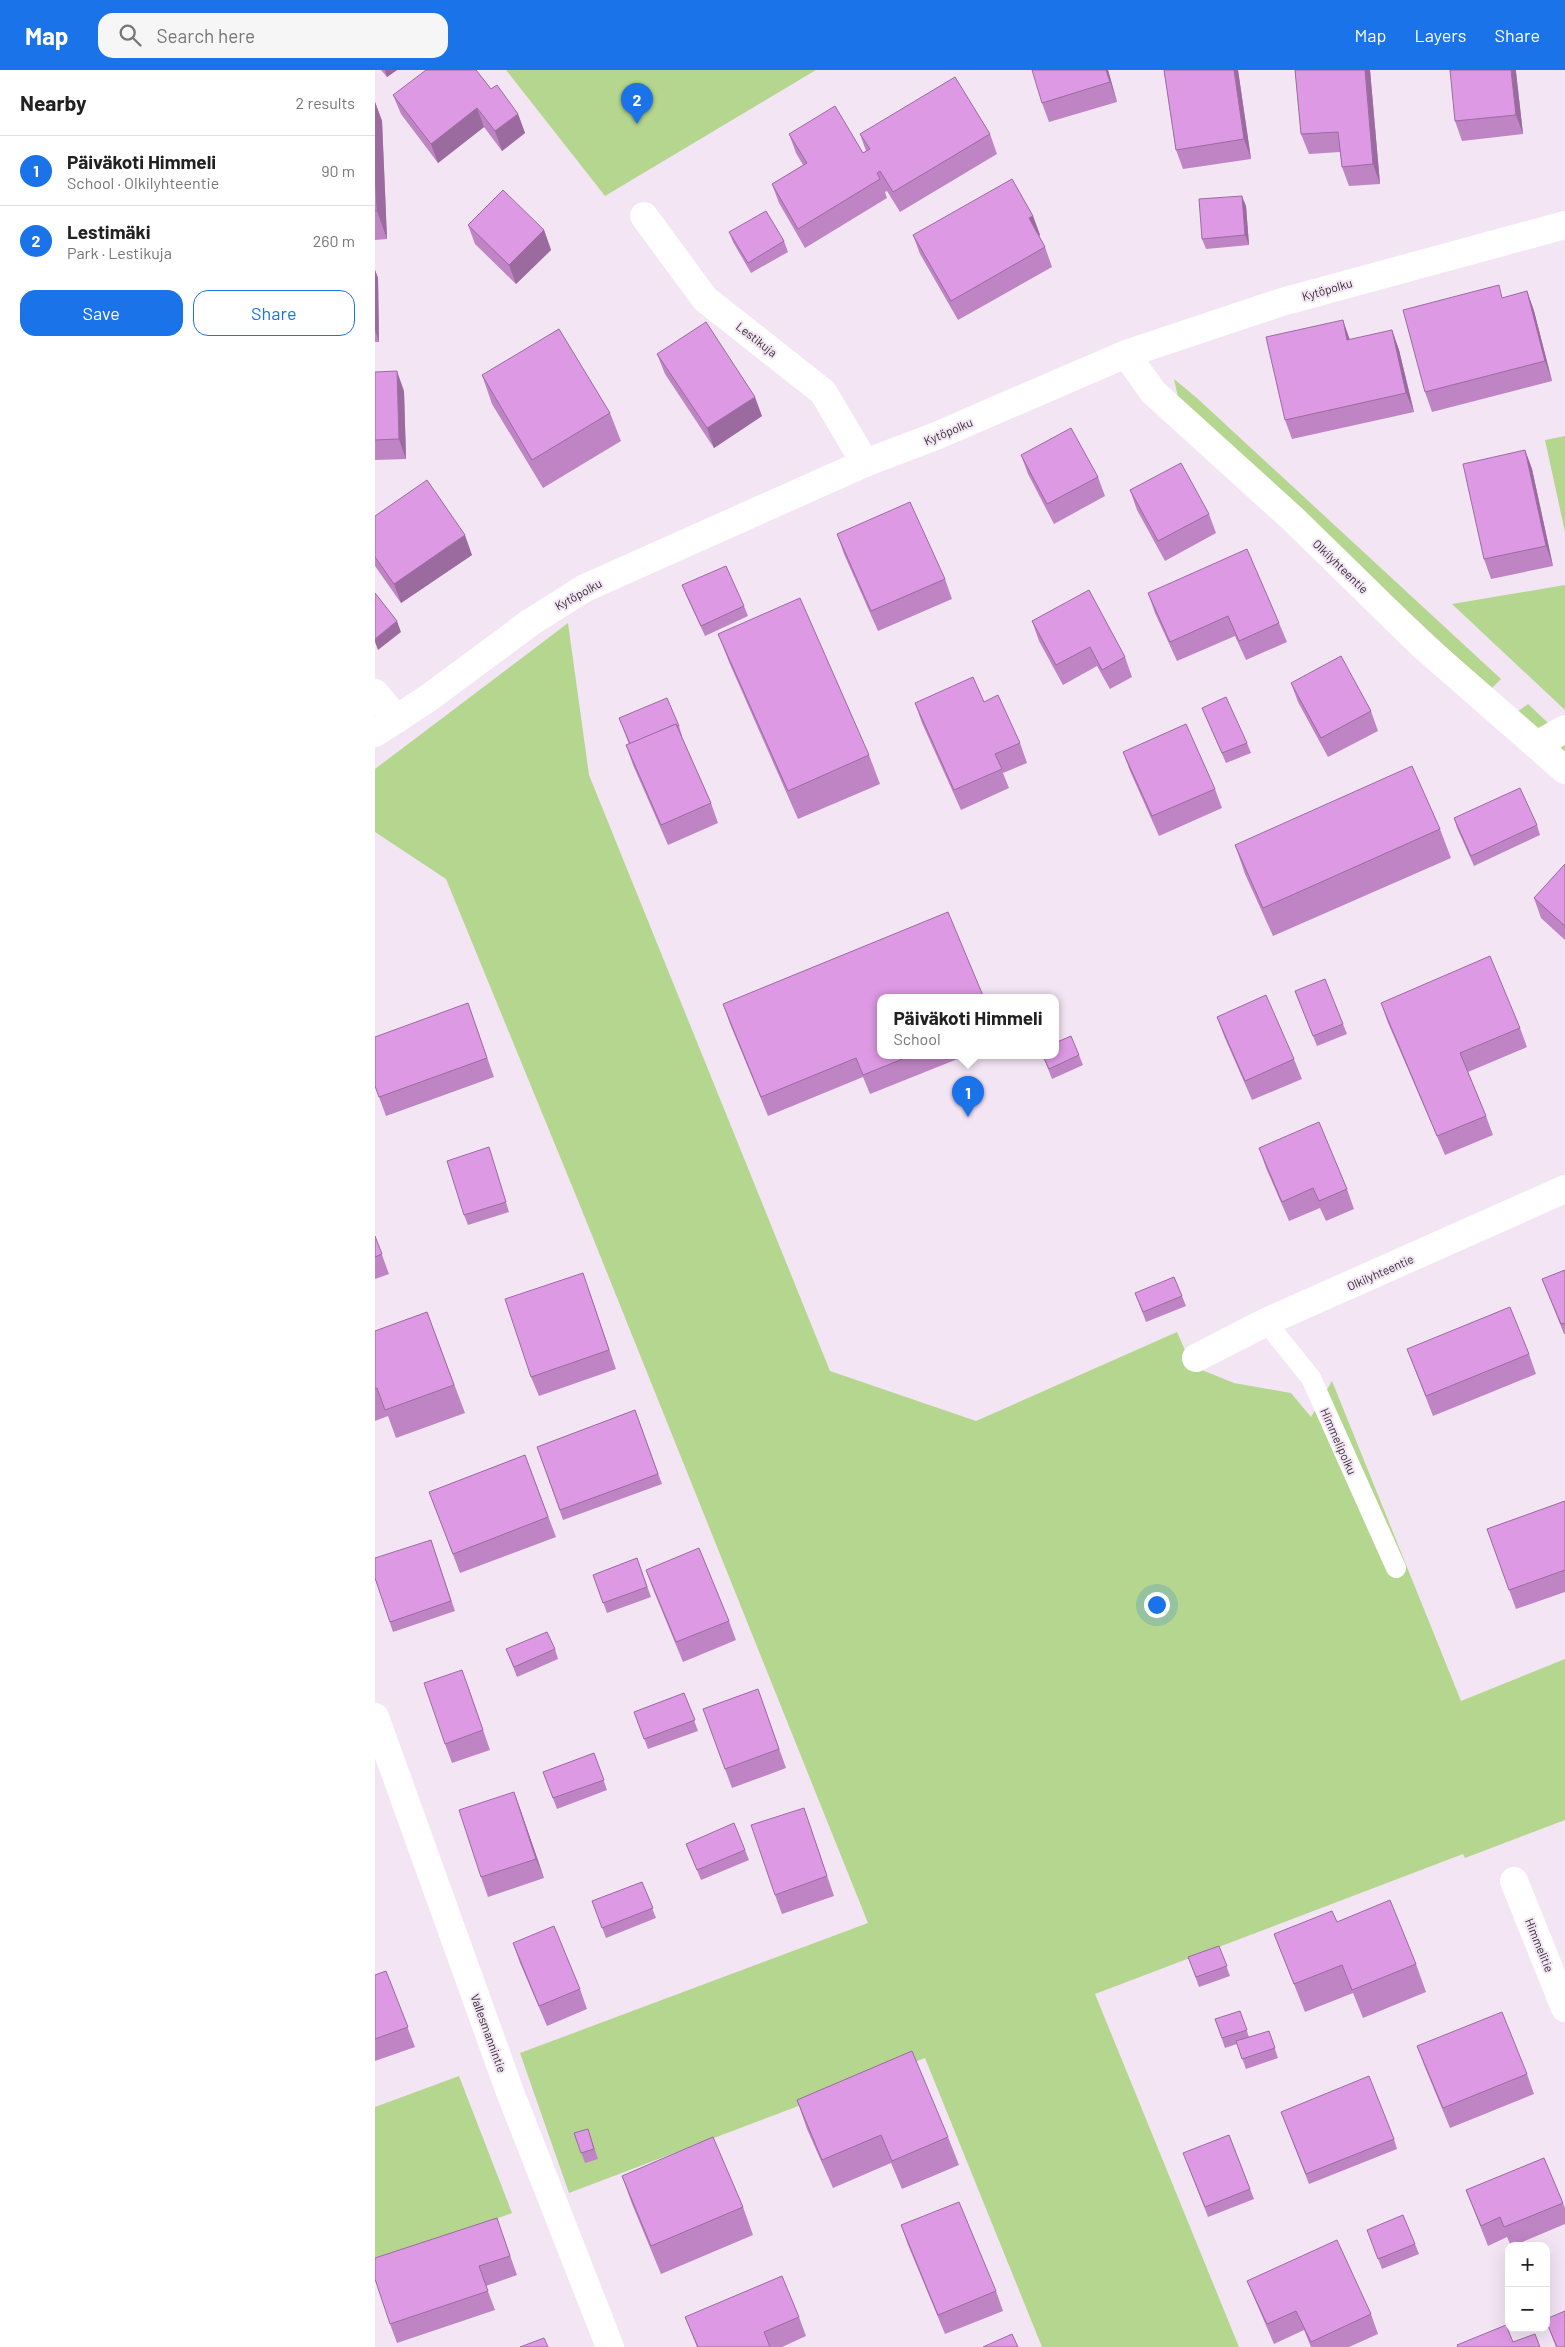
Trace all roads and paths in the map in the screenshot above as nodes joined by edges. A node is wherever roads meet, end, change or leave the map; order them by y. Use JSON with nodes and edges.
{"nodes":[{"id":1,"x":644,"y":216,"type":"dead end"},
{"id":2,"x":1565,"y":225,"type":"edge"},
{"id":3,"x":1126,"y":354,"type":"junction"},
{"id":4,"x":865,"y":463,"type":"junction"},
{"id":5,"x":375,"y":693,"type":"edge"},
{"id":6,"x":386,"y":726,"type":"edge"},
{"id":7,"x":1565,"y":730,"type":"edge"},
{"id":8,"x":1537,"y":744,"type":"junction"},
{"id":9,"x":1565,"y":770,"type":"edge"},
{"id":10,"x":1565,"y":1188,"type":"edge"},
{"id":11,"x":1265,"y":1322,"type":"junction"},
{"id":12,"x":1196,"y":1358,"type":"dead end"},
{"id":13,"x":1396,"y":1568,"type":"dead end"},
{"id":14,"x":375,"y":1717,"type":"edge"},
{"id":15,"x":1514,"y":1881,"type":"dead end"},
{"id":16,"x":1565,"y":2008,"type":"edge"},
{"id":17,"x":610,"y":2347,"type":"edge"}],
"edges":[{"from":1,"to":4,"type":"street","name":"Lestikuja"},
{"from":2,"to":3,"type":"street","name":"Kytöpolku"},
{"from":3,"to":4,"type":"street","name":"Kytöpolku"},
{"from":3,"to":8,"type":"street","name":"Olkilyhteentie"},
{"from":4,"to":6,"type":"street","name":"Kytöpolku"},
{"from":5,"to":6,"type":"street"},
{"from":7,"to":8,"type":"street"},
{"from":8,"to":9,"type":"street","name":"Olkilyhteentie"},
{"from":10,"to":11,"type":"street","name":"Olkilyhteentie"},
{"from":11,"to":12,"type":"street","name":"Olkilyhteentie"},
{"from":11,"to":13,"type":"lane","name":"Himmelipolku"},
{"from":14,"to":17,"type":"street","name":"Vallesmannintie"},
{"from":15,"to":16,"type":"street","name":"Himmelitie"}]}
